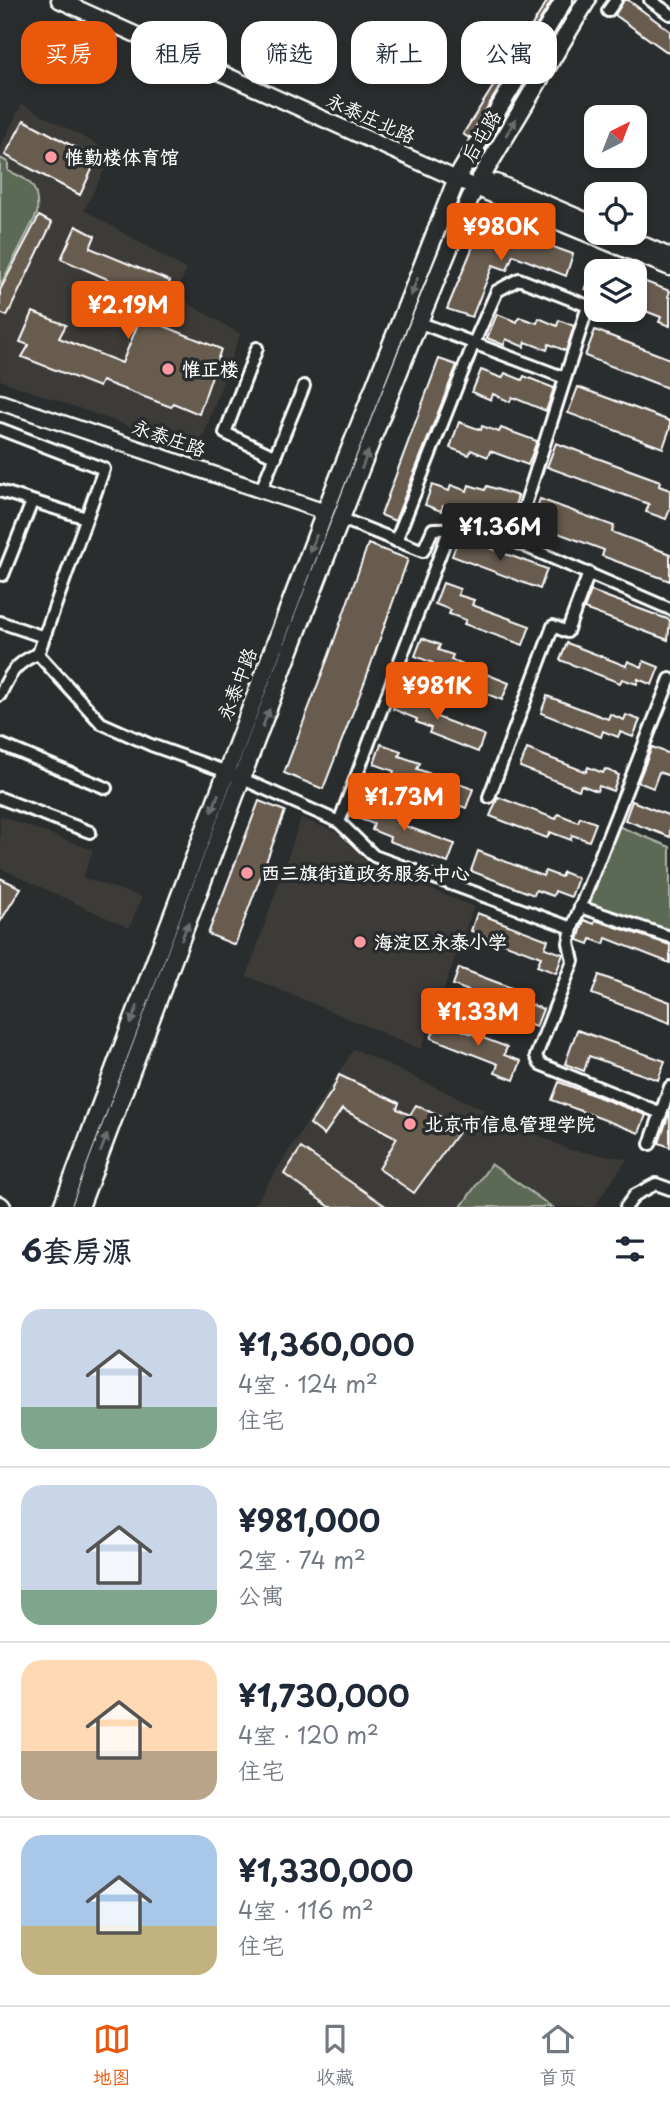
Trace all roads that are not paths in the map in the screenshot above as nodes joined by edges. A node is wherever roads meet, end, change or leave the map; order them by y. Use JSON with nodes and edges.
{"nodes":[{"id":1,"x":59,"y":0,"type":"edge"},
{"id":2,"x":564,"y":0,"type":"edge"},
{"id":3,"x":587,"y":0,"type":"edge"},
{"id":4,"x":616,"y":0,"type":"edge"},
{"id":5,"x":650,"y":0,"type":"edge"},
{"id":6,"x":608,"y":12,"type":"dead end"},
{"id":7,"x":670,"y":14,"type":"edge"},
{"id":8,"x":457,"y":178,"type":"junction"},
{"id":9,"x":475,"y":186,"type":"junction"},
{"id":10,"x":584,"y":219,"type":"edge"},
{"id":11,"x":644,"y":245,"type":"edge"},
{"id":12,"x":670,"y":256,"type":"edge"},
{"id":13,"x":670,"y":268,"type":"edge"},
{"id":14,"x":418,"y":322,"type":"junction"},
{"id":15,"x":473,"y":345,"type":"junction"},
{"id":16,"x":257,"y":348,"type":"dead end"},
{"id":17,"x":565,"y":378,"type":"junction"},
{"id":18,"x":304,"y":386,"type":"dead end"},
{"id":19,"x":0,"y":402,"type":"edge"},
{"id":20,"x":0,"y":429,"type":"edge"},
{"id":21,"x":276,"y":457,"type":"junction"},
{"id":22,"x":261,"y":490,"type":"junction"},
{"id":23,"x":0,"y":491,"type":"edge"},
{"id":24,"x":32,"y":502,"type":"junction"},
{"id":25,"x":325,"y":512,"type":"junction"},
{"id":26,"x":86,"y":518,"type":"junction"},
{"id":27,"x":342,"y":519,"type":"junction"},
{"id":28,"x":450,"y":528,"type":"junction"},
{"id":29,"x":514,"y":540,"type":"junction"},
{"id":30,"x":396,"y":541,"type":"junction"},
{"id":31,"x":589,"y":573,"type":"junction"},
{"id":32,"x":1,"y":577,"type":"edge"},
{"id":33,"x":670,"y":609,"type":"edge"},
{"id":34,"x":0,"y":622,"type":"edge"},
{"id":35,"x":44,"y":638,"type":"junction"},
{"id":36,"x":38,"y":654,"type":"junction"},
{"id":37,"x":4,"y":677,"type":"edge"},
{"id":38,"x":670,"y":679,"type":"edge"},
{"id":39,"x":0,"y":695,"type":"edge"},
{"id":40,"x":0,"y":744,"type":"edge"},
{"id":41,"x":227,"y":772,"type":"junction"},
{"id":42,"x":243,"y":780,"type":"junction"},
{"id":43,"x":106,"y":788,"type":"dead end"},
{"id":44,"x":489,"y":797,"type":"dead end"},
{"id":45,"x":0,"y":798,"type":"edge"},
{"id":46,"x":339,"y":822,"type":"junction"},
{"id":47,"x":90,"y":832,"type":"dead end"},
{"id":48,"x":580,"y":907,"type":"junction"},
{"id":49,"x":572,"y":928,"type":"junction"},
{"id":50,"x":670,"y":937,"type":"edge"},
{"id":51,"x":670,"y":1087,"type":"edge"},
{"id":52,"x":661,"y":1112,"type":"junction"},
{"id":53,"x":650,"y":1144,"type":"dead end"},
{"id":54,"x":670,"y":1189,"type":"edge"},
{"id":55,"x":62,"y":1207,"type":"edge"},
{"id":56,"x":80,"y":1207,"type":"edge"},
{"id":57,"x":626,"y":1207,"type":"edge"}],
"edges":[{"from":1,"to":8,"type":"street","name":"永泰庄北路"},
{"from":2,"to":8,"type":"main road","name":"后屯路"},
{"from":9,"to":3,"type":"main road","name":"后屯路","one_way":true},
{"from":4,"to":6,"type":"street"},
{"from":5,"to":7,"type":"street"},
{"from":8,"to":9,"type":"street","name":"永泰庄北路"},
{"from":8,"to":25,"type":"main road","name":"永泰中路","one_way":true},
{"from":9,"to":10,"type":"street","name":"永泰庄北路"},
{"from":9,"to":13,"type":"street","name":"永泰庄北路"},
{"from":9,"to":14,"type":"main road","name":"永泰中路"},
{"from":11,"to":12,"type":"street"},
{"from":14,"to":15,"type":"street"},
{"from":27,"to":14,"type":"main road","name":"永泰中路","one_way":true},
{"from":15,"to":17,"type":"street"},
{"from":15,"to":17,"type":"street"},
{"from":15,"to":30,"type":"street"},
{"from":16,"to":21,"type":"street"},
{"from":17,"to":29,"type":"street"},
{"from":18,"to":21,"type":"street"},
{"from":19,"to":22,"type":"street","name":"永泰庄路"},
{"from":20,"to":26,"type":"street"},
{"from":21,"to":22,"type":"street"},
{"from":22,"to":25,"type":"street","name":"永泰庄路"},
{"from":23,"to":24,"type":"street"},
{"from":24,"to":26,"type":"street"},
{"from":24,"to":32,"type":"street"},
{"from":25,"to":41,"type":"main road","name":"永泰中路","one_way":true},
{"from":26,"to":35,"type":"street"},
{"from":27,"to":30,"type":"street"},
{"from":42,"to":27,"type":"main road","name":"永泰中路","one_way":true},
{"from":28,"to":29,"type":"street"},
{"from":28,"to":30,"type":"street"},
{"from":28,"to":46,"type":"street"},
{"from":29,"to":31,"type":"street"},
{"from":31,"to":33,"type":"street"},
{"from":31,"to":44,"type":"street"},
{"from":34,"to":35,"type":"street"},
{"from":35,"to":36,"type":"street"},
{"from":36,"to":37,"type":"street"},
{"from":36,"to":41,"type":"street"},
{"from":37,"to":39,"type":"street"},
{"from":38,"to":48,"type":"street"},
{"from":40,"to":43,"type":"street"},
{"from":41,"to":42,"type":"street"},
{"from":41,"to":55,"type":"main road","name":"永泰中路","one_way":true},
{"from":42,"to":46,"type":"street"},
{"from":56,"to":42,"type":"main road","name":"永泰中路","one_way":true},
{"from":45,"to":47,"type":"street"},
{"from":46,"to":49,"type":"street"},
{"from":48,"to":49,"type":"street"},
{"from":48,"to":50,"type":"street"},
{"from":49,"to":52,"type":"street"},
{"from":51,"to":52,"type":"street"},
{"from":52,"to":53,"type":"street"},
{"from":54,"to":57,"type":"street"}]}
